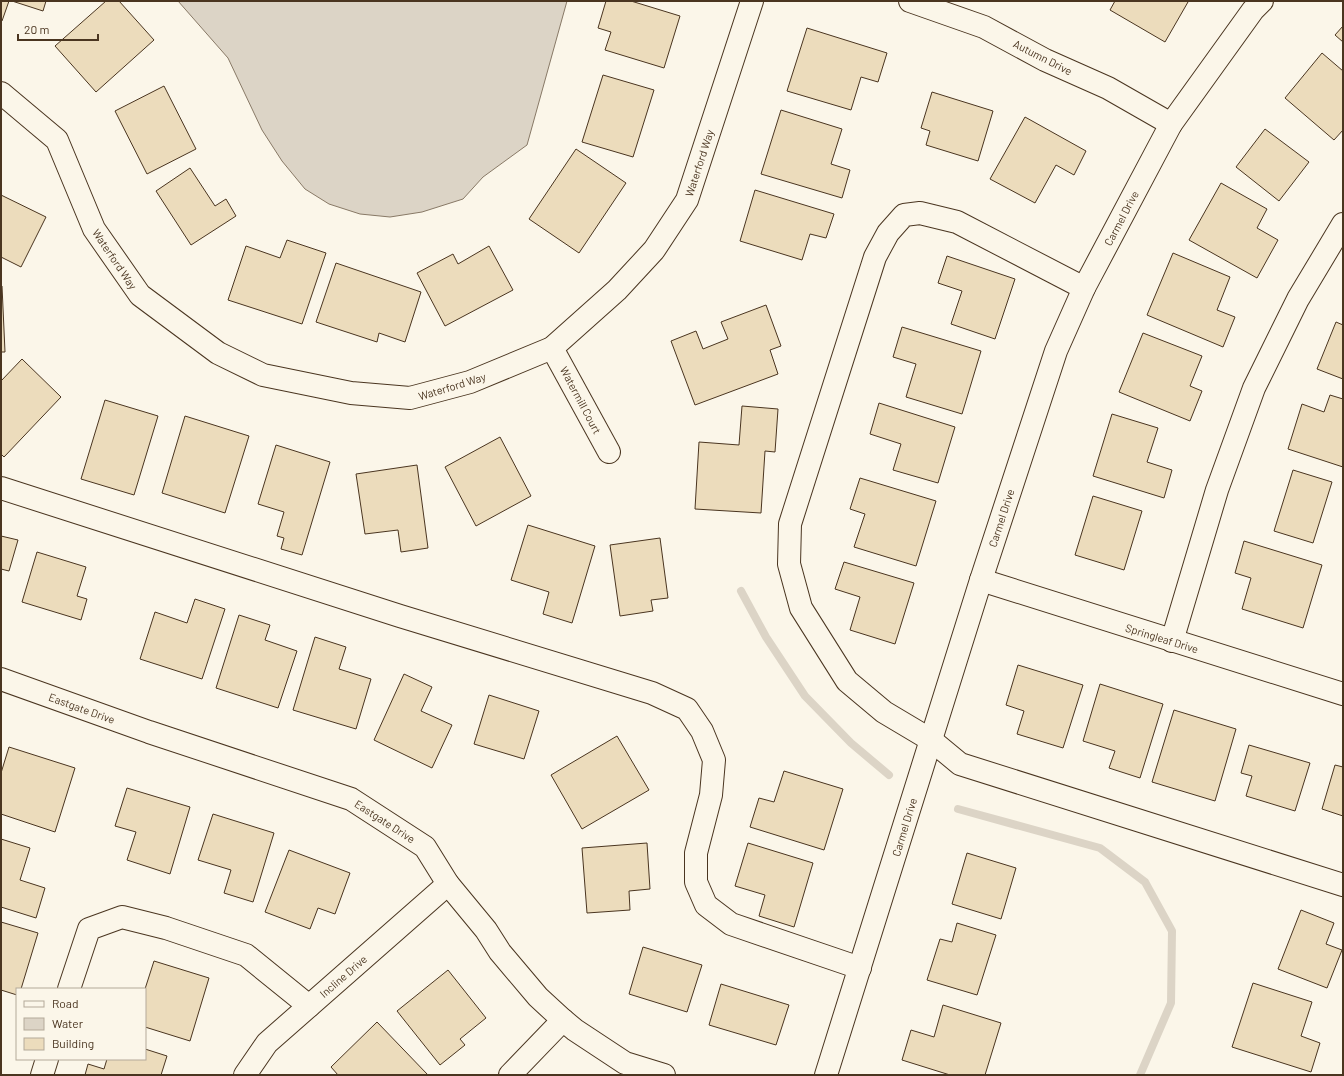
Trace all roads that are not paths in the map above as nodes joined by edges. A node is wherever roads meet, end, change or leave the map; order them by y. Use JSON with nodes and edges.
{"nodes":[{"id":1,"x":752,"y":1,"type":"edge"},
{"id":2,"x":910,"y":1,"type":"edge"},
{"id":3,"x":1262,"y":1,"type":"edge"},
{"id":4,"x":1,"y":93,"type":"edge"},
{"id":5,"x":1171,"y":124,"type":"junction"},
{"id":6,"x":1343,"y":224,"type":"edge"},
{"id":7,"x":1084,"y":288,"type":"junction"},
{"id":8,"x":552,"y":348,"type":"junction"},
{"id":9,"x":609,"y":452,"type":"dead end"},
{"id":10,"x":1,"y":488,"type":"edge"},
{"id":11,"x":981,"y":580,"type":"junction"},
{"id":12,"x":1172,"y":641,"type":"junction"},
{"id":13,"x":1,"y":679,"type":"edge"},
{"id":14,"x":1343,"y":694,"type":"edge"},
{"id":15,"x":930,"y":740,"type":"junction"},
{"id":16,"x":448,"y":884,"type":"junction"},
{"id":17,"x":1343,"y":886,"type":"edge"},
{"id":18,"x":860,"y":968,"type":"junction"},
{"id":19,"x":70,"y":988,"type":"edge"},
{"id":20,"x":309,"y":1006,"type":"junction"},
{"id":21,"x":563,"y":1020,"type":"junction"},
{"id":22,"x":47,"y":1060,"type":"edge"},
{"id":23,"x":42,"y":1075,"type":"edge"},
{"id":24,"x":245,"y":1075,"type":"edge"},
{"id":25,"x":510,"y":1075,"type":"edge"},
{"id":26,"x":664,"y":1075,"type":"edge"},
{"id":27,"x":826,"y":1075,"type":"edge"}],
"edges":[{"from":1,"to":8,"type":"street","name":"Waterford Way"},
{"from":2,"to":5,"type":"street","name":"Autumn Drive"},
{"from":3,"to":5,"type":"street","name":"Carmel Drive"},
{"from":4,"to":8,"type":"street","name":"Waterford Way"},
{"from":5,"to":7,"type":"street","name":"Carmel Drive"},
{"from":6,"to":12,"type":"street"},
{"from":7,"to":11,"type":"street","name":"Carmel Drive"},
{"from":7,"to":15,"type":"street"},
{"from":8,"to":9,"type":"street","name":"Watermill Court"},
{"from":10,"to":18,"type":"street"},
{"from":11,"to":12,"type":"street","name":"Springleaf Drive"},
{"from":11,"to":15,"type":"street","name":"Carmel Drive"},
{"from":12,"to":14,"type":"street","name":"Springleaf Drive"},
{"from":13,"to":16,"type":"street","name":"Eastgate Drive"},
{"from":15,"to":17,"type":"street"},
{"from":15,"to":18,"type":"street","name":"Carmel Drive"},
{"from":16,"to":20,"type":"street","name":"Incline Drive"},
{"from":16,"to":21,"type":"street","name":"Eastgate Drive"},
{"from":18,"to":27,"type":"street","name":"Carmel Drive"},
{"from":19,"to":20,"type":"street"},
{"from":20,"to":24,"type":"street","name":"Incline Drive"},
{"from":21,"to":25,"type":"street"},
{"from":21,"to":26,"type":"street","name":"Eastgate Drive"},
{"from":22,"to":23,"type":"street"}]}
